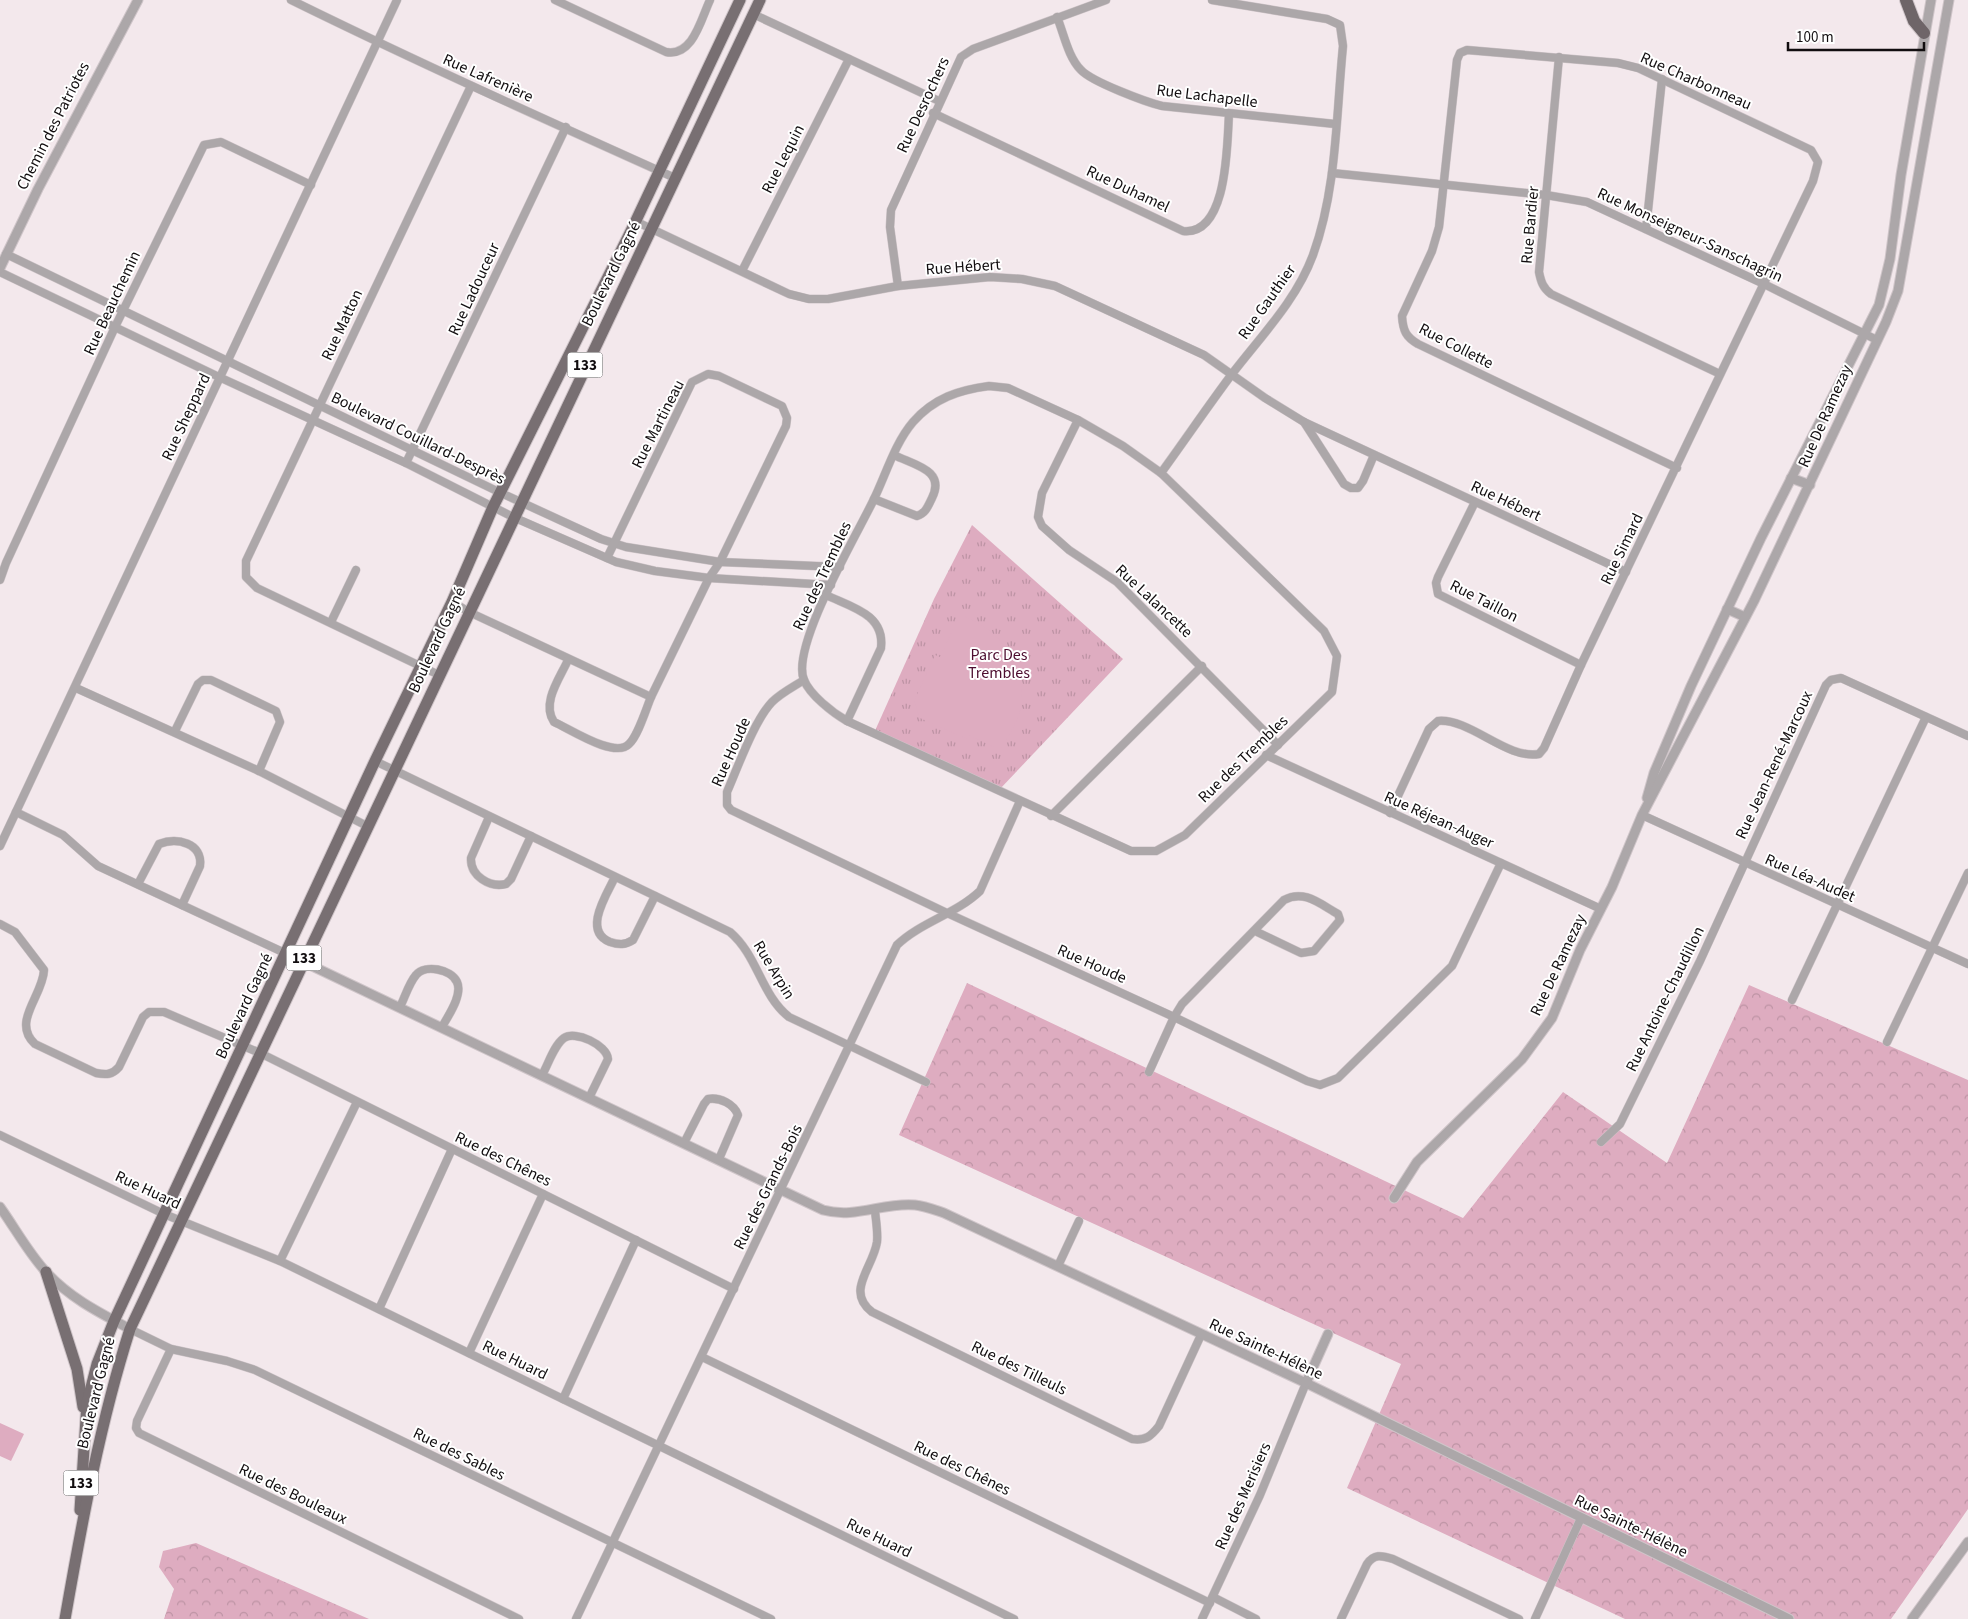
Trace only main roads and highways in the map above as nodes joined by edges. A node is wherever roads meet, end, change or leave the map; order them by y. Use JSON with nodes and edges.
{"nodes":[{"id":1,"x":740,"y":0,"type":"edge"},
{"id":2,"x":760,"y":0,"type":"edge"},
{"id":3,"x":1906,"y":0,"type":"edge"},
{"id":4,"x":1924,"y":33,"type":"road end"},
{"id":5,"x":46,"y":1272,"type":"road end"},
{"id":6,"x":84,"y":1422,"type":"junction"},
{"id":7,"x":78,"y":1544,"type":"junction"},
{"id":8,"x":65,"y":1619,"type":"edge"}],
"edges":[{"from":1,"to":6,"type":"main road","name":"Boulevard Gagné","number":"133"},
{"from":2,"to":7,"type":"main road","name":"Boulevard Gagné","number":"133"},
{"from":3,"to":4,"type":"highway"},
{"from":5,"to":6,"type":"main road"},
{"from":6,"to":7,"type":"main road","name":"Boulevard Gagné","number":"133"},
{"from":7,"to":8,"type":"main road","number":"133"}]}
